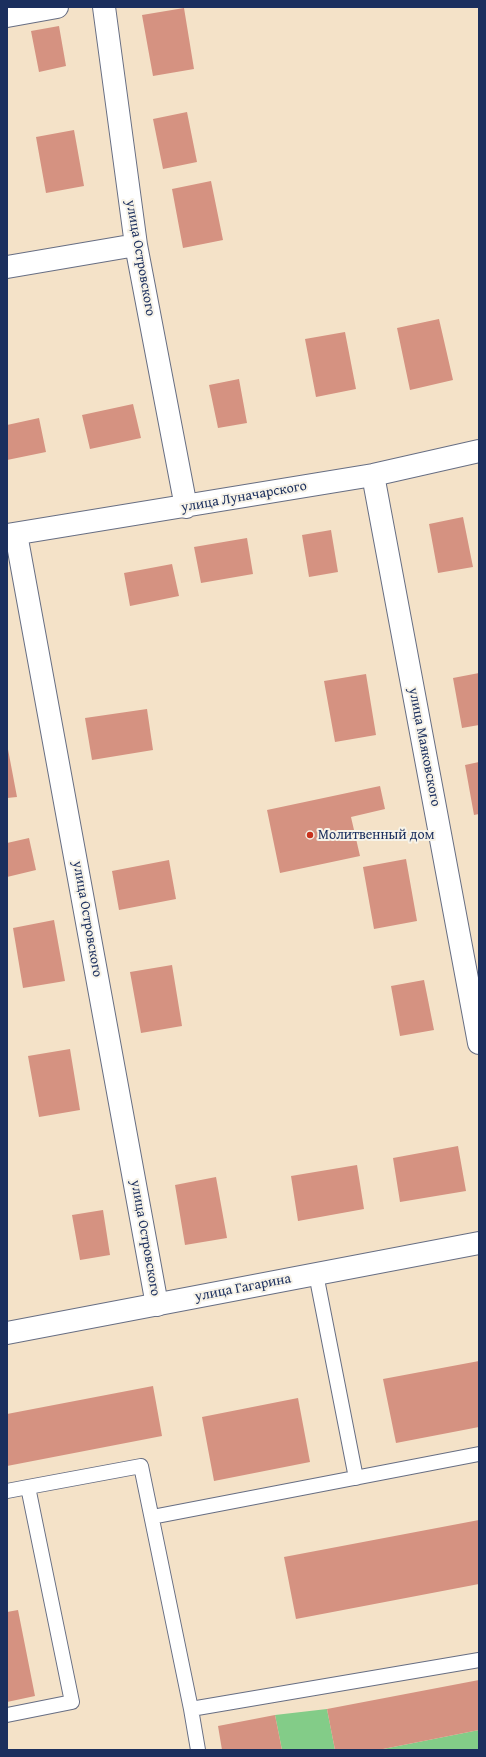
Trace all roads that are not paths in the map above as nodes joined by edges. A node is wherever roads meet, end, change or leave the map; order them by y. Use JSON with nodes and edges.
{"nodes":[{"id":1,"x":57,"y":7,"type":"edge"},
{"id":2,"x":104,"y":7,"type":"edge"},
{"id":3,"x":7,"y":16,"type":"edge"},
{"id":4,"x":136,"y":245,"type":"junction"},
{"id":5,"x":7,"y":267,"type":"edge"},
{"id":6,"x":479,"y":451,"type":"edge"},
{"id":7,"x":373,"y":475,"type":"junction"},
{"id":8,"x":186,"y":507,"type":"junction"},
{"id":9,"x":11,"y":534,"type":"edge"},
{"id":10,"x":479,"y":1043,"type":"edge"},
{"id":11,"x":479,"y":1243,"type":"edge"},
{"id":12,"x":316,"y":1274,"type":"junction"},
{"id":13,"x":157,"y":1305,"type":"junction"},
{"id":14,"x":7,"y":1333,"type":"edge"},
{"id":15,"x":479,"y":1454,"type":"edge"},
{"id":16,"x":356,"y":1478,"type":"junction"},
{"id":17,"x":28,"y":1487,"type":"junction"},
{"id":18,"x":7,"y":1491,"type":"edge"},
{"id":19,"x":152,"y":1517,"type":"junction"},
{"id":20,"x":479,"y":1660,"type":"edge"},
{"id":21,"x":191,"y":1709,"type":"junction"},
{"id":22,"x":7,"y":1715,"type":"edge"},
{"id":23,"x":198,"y":1750,"type":"edge"}],
"edges":[{"from":1,"to":3,"type":"street"},
{"from":2,"to":4,"type":"street","name":"улица Островского"},
{"from":4,"to":5,"type":"street"},
{"from":4,"to":8,"type":"street","name":"улица Островского"},
{"from":6,"to":7,"type":"street","name":"улица Луначарского"},
{"from":7,"to":8,"type":"street","name":"улица Луначарского"},
{"from":7,"to":10,"type":"street","name":"улица Маяковского"},
{"from":8,"to":9,"type":"street","name":"улица Луначарского"},
{"from":9,"to":13,"type":"street","name":"улица Островского"},
{"from":11,"to":12,"type":"street","name":"улица Гагарина"},
{"from":12,"to":13,"type":"street","name":"улица Гагарина"},
{"from":12,"to":16,"type":"lane"},
{"from":13,"to":14,"type":"street","name":"улица Гагарина"},
{"from":15,"to":16,"type":"lane"},
{"from":16,"to":19,"type":"lane"},
{"from":17,"to":18,"type":"lane"},
{"from":17,"to":19,"type":"lane"},
{"from":17,"to":22,"type":"lane"},
{"from":19,"to":21,"type":"lane"},
{"from":20,"to":21,"type":"lane"},
{"from":21,"to":23,"type":"lane"}]}
